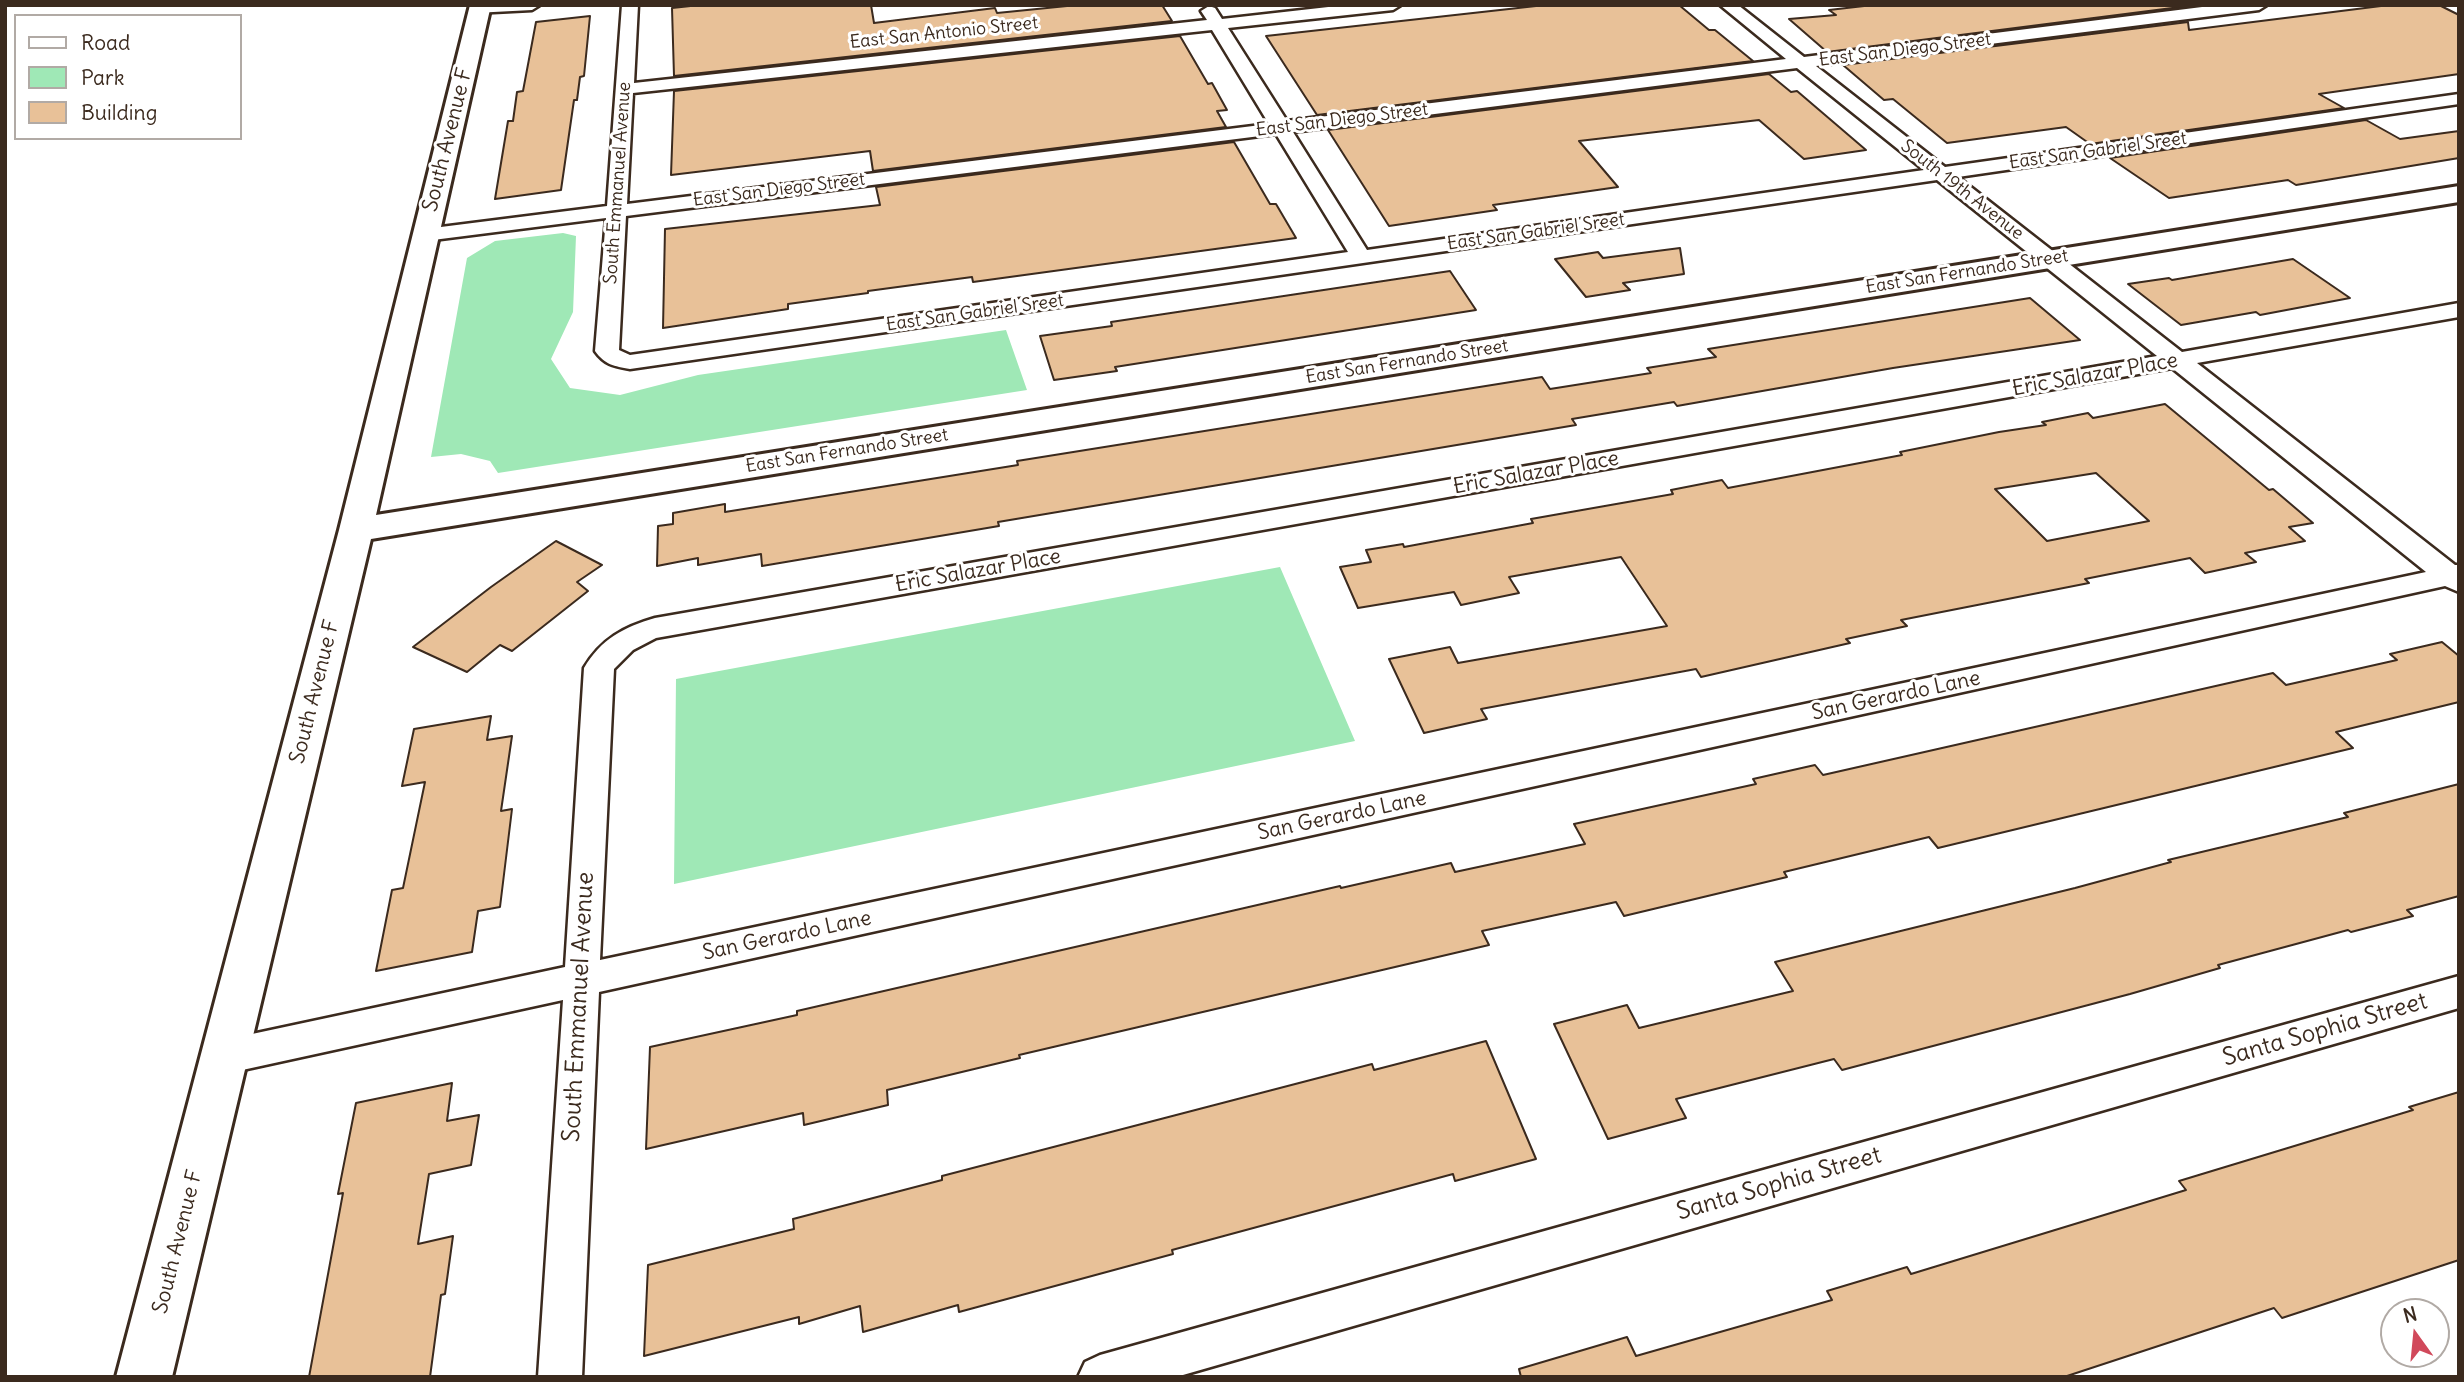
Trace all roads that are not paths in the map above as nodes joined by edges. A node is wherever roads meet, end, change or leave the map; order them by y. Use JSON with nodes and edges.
{"nodes":[{"id":1,"x":532,"y":5,"type":"edge"},
{"id":2,"x":630,"y":5,"type":"edge"},
{"id":3,"x":1205,"y":5,"type":"edge"},
{"id":4,"x":1393,"y":5,"type":"edge"},
{"id":5,"x":1728,"y":5,"type":"edge"},
{"id":6,"x":2259,"y":5,"type":"edge"},
{"id":7,"x":480,"y":8,"type":"edge"},
{"id":8,"x":1217,"y":24,"type":"junction"},
{"id":9,"x":1801,"y":62,"type":"junction"},
{"id":10,"x":624,"y":89,"type":"junction"},
{"id":11,"x":2459,"y":99,"type":"edge"},
{"id":12,"x":1281,"y":128,"type":"junction"},
{"id":13,"x":1942,"y":174,"type":"junction"},
{"id":14,"x":2459,"y":194,"type":"edge"},
{"id":15,"x":617,"y":211,"type":"junction"},
{"id":16,"x":425,"y":234,"type":"junction"},
{"id":17,"x":1362,"y":258,"type":"junction"},
{"id":18,"x":2049,"y":259,"type":"junction"},
{"id":19,"x":2459,"y":310,"type":"edge"},
{"id":20,"x":614,"y":359,"type":"joint"},
{"id":21,"x":2178,"y":360,"type":"junction"},
{"id":22,"x":356,"y":530,"type":"junction"},
{"id":23,"x":2456,"y":578,"type":"edge"},
{"id":24,"x":617,"y":645,"type":"joint"},
{"id":25,"x":580,"y":981,"type":"junction"},
{"id":26,"x":2459,"y":992,"type":"edge"},
{"id":27,"x":224,"y":1057,"type":"junction"},
{"id":28,"x":144,"y":1377,"type":"edge"},
{"id":29,"x":560,"y":1377,"type":"edge"},
{"id":30,"x":1100,"y":1377,"type":"edge"}],
"edges":[{"from":1,"to":7,"type":"street"},
{"from":2,"to":10,"type":"street","name":"South Emmanuel Avenue"},
{"from":3,"to":8,"type":"street"},
{"from":4,"to":8,"type":"street","name":"East San Antonio Street"},
{"from":5,"to":9,"type":"street","name":"South 19th Avenue"},
{"from":6,"to":9,"type":"street","name":"East San Diego Street"},
{"from":7,"to":16,"type":"street","name":"South Avenue F"},
{"from":8,"to":10,"type":"street","name":"East San Antonio Street"},
{"from":8,"to":12,"type":"street"},
{"from":9,"to":12,"type":"street","name":"East San Diego Street"},
{"from":9,"to":13,"type":"street","name":"South 19th Avenue"},
{"from":10,"to":15,"type":"street","name":"South Emmanuel Avenue"},
{"from":11,"to":13,"type":"street","name":"East San Gabriel Sreet"},
{"from":12,"to":15,"type":"street","name":"East San Diego Street"},
{"from":12,"to":17,"type":"street"},
{"from":13,"to":17,"type":"street","name":"East San Gabriel Sreet"},
{"from":13,"to":18,"type":"street","name":"South 19th Avenue"},
{"from":14,"to":18,"type":"street","name":"East San Fernando Street"},
{"from":15,"to":16,"type":"street","name":"East San Diego Street"},
{"from":15,"to":20,"type":"street","name":"South Emmanuel Avenue"},
{"from":16,"to":22,"type":"street","name":"South Avenue F"},
{"from":17,"to":20,"type":"street","name":"East San Gabriel Sreet"},
{"from":18,"to":21,"type":"street","name":"South 19th Avenue"},
{"from":18,"to":22,"type":"street","name":"East San Fernando Street"},
{"from":19,"to":21,"type":"street","name":"Eric Salazar Place"},
{"from":21,"to":23,"type":"street","name":"South 19th Avenue"},
{"from":21,"to":24,"type":"street","name":"Eric Salazar Place"},
{"from":22,"to":27,"type":"street","name":"South Avenue F"},
{"from":23,"to":25,"type":"street","name":"San Gerardo Lane"},
{"from":24,"to":25,"type":"street","name":"South Emmanuel Avenue"},
{"from":25,"to":27,"type":"street","name":"San Gerardo Lane"},
{"from":25,"to":29,"type":"street","name":"South Emmanuel Avenue"},
{"from":26,"to":30,"type":"street","name":"Santa Sophia Street"},
{"from":27,"to":28,"type":"street","name":"South Avenue F"}]}
